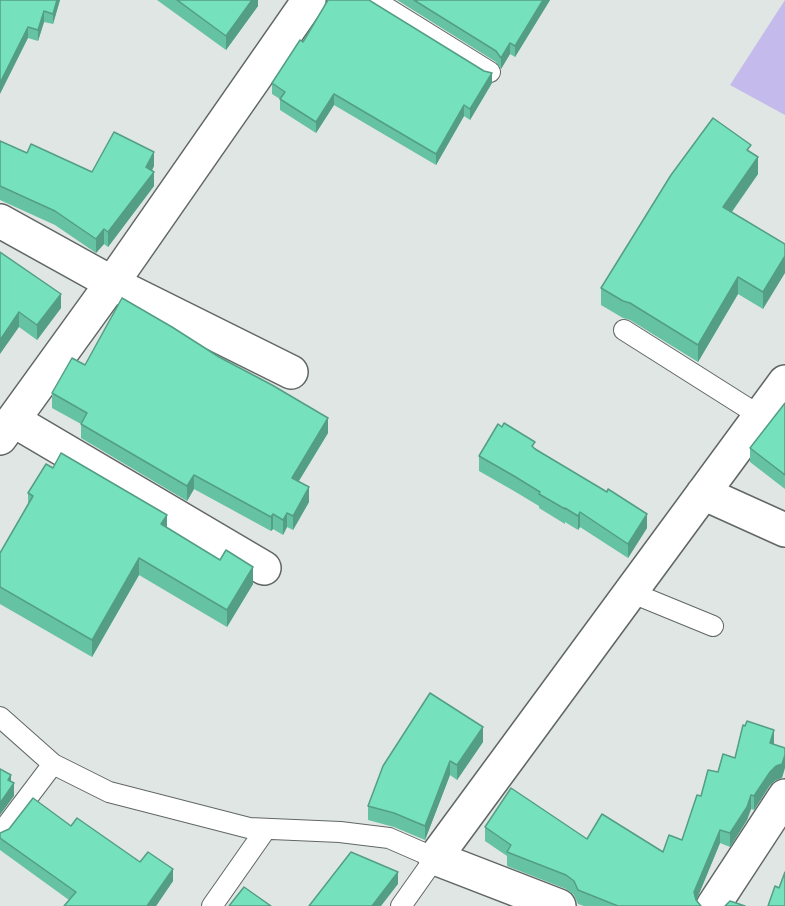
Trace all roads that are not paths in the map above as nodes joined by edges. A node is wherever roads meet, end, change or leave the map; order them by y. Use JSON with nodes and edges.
{"nodes":[{"id":1,"x":309,"y":0,"type":"edge"},
{"id":2,"x":374,"y":0,"type":"edge"},
{"id":3,"x":490,"y":72,"type":"edge"},
{"id":4,"x":0,"y":220,"type":"edge"},
{"id":5,"x":112,"y":283,"type":"junction"},
{"id":6,"x":624,"y":330,"type":"dead end"},
{"id":7,"x":291,"y":372,"type":"dead end"},
{"id":8,"x":785,"y":382,"type":"edge"},
{"id":9,"x":760,"y":416,"type":"junction"},
{"id":10,"x":7,"y":429,"type":"edge"},
{"id":11,"x":703,"y":494,"type":"junction"},
{"id":12,"x":785,"y":530,"type":"edge"},
{"id":13,"x":264,"y":568,"type":"dead end"},
{"id":14,"x":630,"y":592,"type":"junction"},
{"id":15,"x":713,"y":626,"type":"dead end"},
{"id":16,"x":0,"y":717,"type":"edge"},
{"id":17,"x":53,"y":764,"type":"junction"},
{"id":18,"x":785,"y":796,"type":"edge"},
{"id":19,"x":267,"y":829,"type":"junction"},
{"id":20,"x":0,"y":834,"type":"edge"},
{"id":21,"x":435,"y":858,"type":"junction"},
{"id":22,"x":212,"y":906,"type":"edge"},
{"id":23,"x":401,"y":906,"type":"edge"},
{"id":24,"x":559,"y":906,"type":"edge"},
{"id":25,"x":713,"y":906,"type":"edge"}],
"edges":[{"from":1,"to":5,"type":"street"},
{"from":2,"to":3,"type":"lane"},
{"from":4,"to":5,"type":"street"},
{"from":5,"to":7,"type":"street"},
{"from":5,"to":10,"type":"street"},
{"from":6,"to":9,"type":"lane"},
{"from":8,"to":9,"type":"street"},
{"from":9,"to":11,"type":"street"},
{"from":10,"to":13,"type":"street"},
{"from":11,"to":12,"type":"street"},
{"from":11,"to":14,"type":"street"},
{"from":14,"to":15,"type":"lane"},
{"from":14,"to":21,"type":"street"},
{"from":16,"to":17,"type":"lane"},
{"from":17,"to":19,"type":"lane"},
{"from":17,"to":20,"type":"lane"},
{"from":18,"to":25,"type":"street"},
{"from":19,"to":21,"type":"lane"},
{"from":19,"to":22,"type":"lane"},
{"from":21,"to":23,"type":"lane"},
{"from":21,"to":24,"type":"street"}]}
